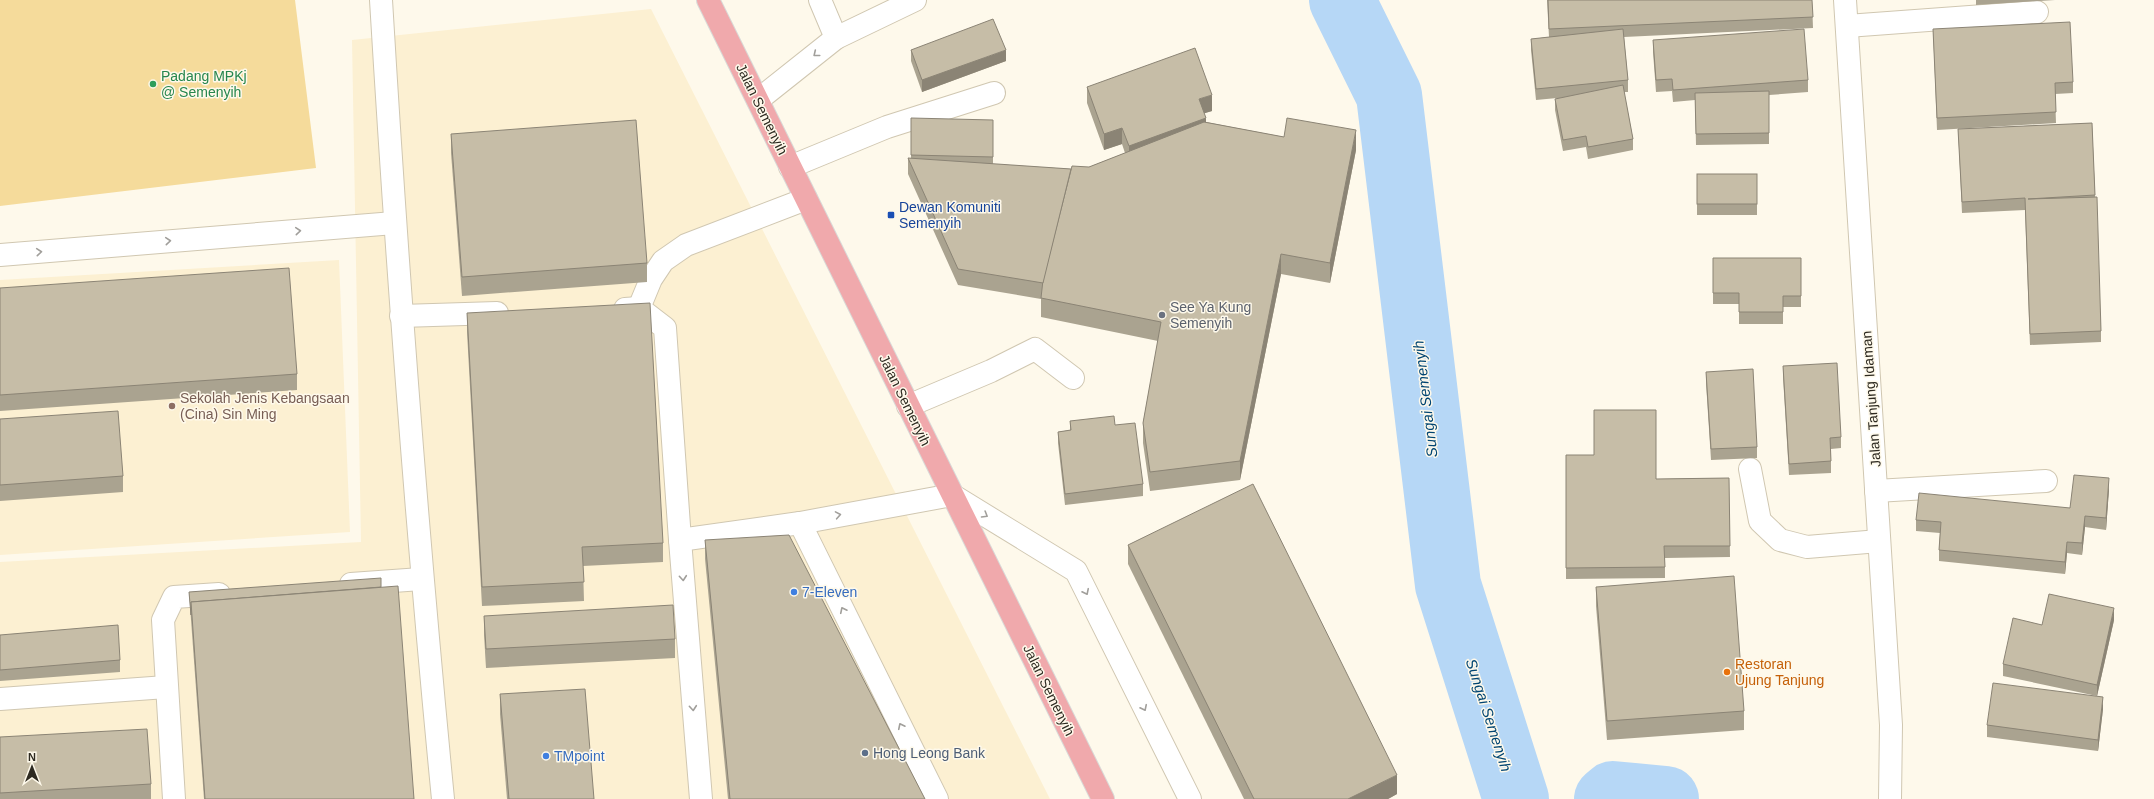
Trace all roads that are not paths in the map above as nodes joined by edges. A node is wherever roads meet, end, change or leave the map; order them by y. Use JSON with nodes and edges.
{"nodes":[{"id":1,"x":381,"y":0,"type":"edge"},
{"id":2,"x":708,"y":0,"type":"edge"},
{"id":3,"x":820,"y":0,"type":"edge"},
{"id":4,"x":914,"y":0,"type":"edge"},
{"id":5,"x":1846,"y":0,"type":"edge"},
{"id":6,"x":2037,"y":12,"type":"dead end"},
{"id":7,"x":1847,"y":26,"type":"junction"},
{"id":8,"x":836,"y":38,"type":"junction"},
{"id":9,"x":994,"y":93,"type":"dead end"},
{"id":10,"x":758,"y":100,"type":"junction"},
{"id":11,"x":790,"y":167,"type":"junction"},
{"id":12,"x":806,"y":199,"type":"junction"},
{"id":13,"x":394,"y":223,"type":"junction"},
{"id":14,"x":0,"y":255,"type":"edge"},
{"id":15,"x":639,"y":308,"type":"junction"},
{"id":16,"x":607,"y":309,"type":"edge"},
{"id":17,"x":520,"y":312,"type":"edge"},
{"id":18,"x":401,"y":316,"type":"junction"},
{"id":19,"x":1073,"y":378,"type":"dead end"},
{"id":20,"x":908,"y":406,"type":"junction"},
{"id":21,"x":1750,"y":469,"type":"dead end"},
{"id":22,"x":2046,"y":480,"type":"dead end"},
{"id":23,"x":1876,"y":492,"type":"junction"},
{"id":24,"x":952,"y":494,"type":"junction"},
{"id":25,"x":800,"y":522,"type":"junction"},
{"id":26,"x":680,"y":540,"type":"junction"},
{"id":27,"x":1880,"y":541,"type":"junction"},
{"id":28,"x":422,"y":579,"type":"junction"},
{"id":29,"x":329,"y":586,"type":"edge"},
{"id":30,"x":236,"y":593,"type":"edge"},
{"id":31,"x":166,"y":687,"type":"junction"},
{"id":32,"x":0,"y":699,"type":"edge"},
{"id":33,"x":174,"y":799,"type":"edge"},
{"id":34,"x":442,"y":799,"type":"edge"},
{"id":35,"x":701,"y":799,"type":"edge"},
{"id":36,"x":937,"y":799,"type":"edge"},
{"id":37,"x":1102,"y":799,"type":"edge"},
{"id":38,"x":1190,"y":799,"type":"edge"},
{"id":39,"x":1890,"y":799,"type":"edge"}],
"edges":[{"from":1,"to":13,"type":"street"},
{"from":2,"to":10,"type":"main road","name":"Jalan Semenyih"},
{"from":3,"to":8,"type":"street"},
{"from":4,"to":8,"type":"street"},
{"from":5,"to":7,"type":"street","name":"Jalan Tanjung Idaman"},
{"from":6,"to":7,"type":"street"},
{"from":7,"to":23,"type":"street","name":"Jalan Tanjung Idaman"},
{"from":8,"to":10,"type":"street","one_way":true},
{"from":9,"to":11,"type":"street"},
{"from":10,"to":11,"type":"main road","name":"Jalan Semenyih"},
{"from":11,"to":12,"type":"main road","name":"Jalan Semenyih"},
{"from":12,"to":15,"type":"street"},
{"from":12,"to":20,"type":"main road","name":"Jalan Semenyih"},
{"from":14,"to":13,"type":"street","one_way":true},
{"from":13,"to":18,"type":"street"},
{"from":15,"to":16,"type":"street"},
{"from":15,"to":26,"type":"street"},
{"from":17,"to":18,"type":"street"},
{"from":18,"to":28,"type":"street"},
{"from":19,"to":20,"type":"street"},
{"from":20,"to":24,"type":"main road","name":"Jalan Semenyih"},
{"from":21,"to":27,"type":"street"},
{"from":22,"to":23,"type":"street"},
{"from":23,"to":27,"type":"street","name":"Jalan Tanjung Idaman"},
{"from":25,"to":24,"type":"street","one_way":true},
{"from":24,"to":37,"type":"main road","name":"Jalan Semenyih"},
{"from":24,"to":38,"type":"street","one_way":true},
{"from":25,"to":26,"type":"street"},
{"from":36,"to":25,"type":"street","one_way":true},
{"from":26,"to":35,"type":"street","one_way":true},
{"from":27,"to":39,"type":"street","name":"Jalan Tanjung Idaman"},
{"from":28,"to":29,"type":"street"},
{"from":28,"to":34,"type":"street"},
{"from":30,"to":31,"type":"street"},
{"from":31,"to":32,"type":"street"},
{"from":31,"to":33,"type":"street"}]}
